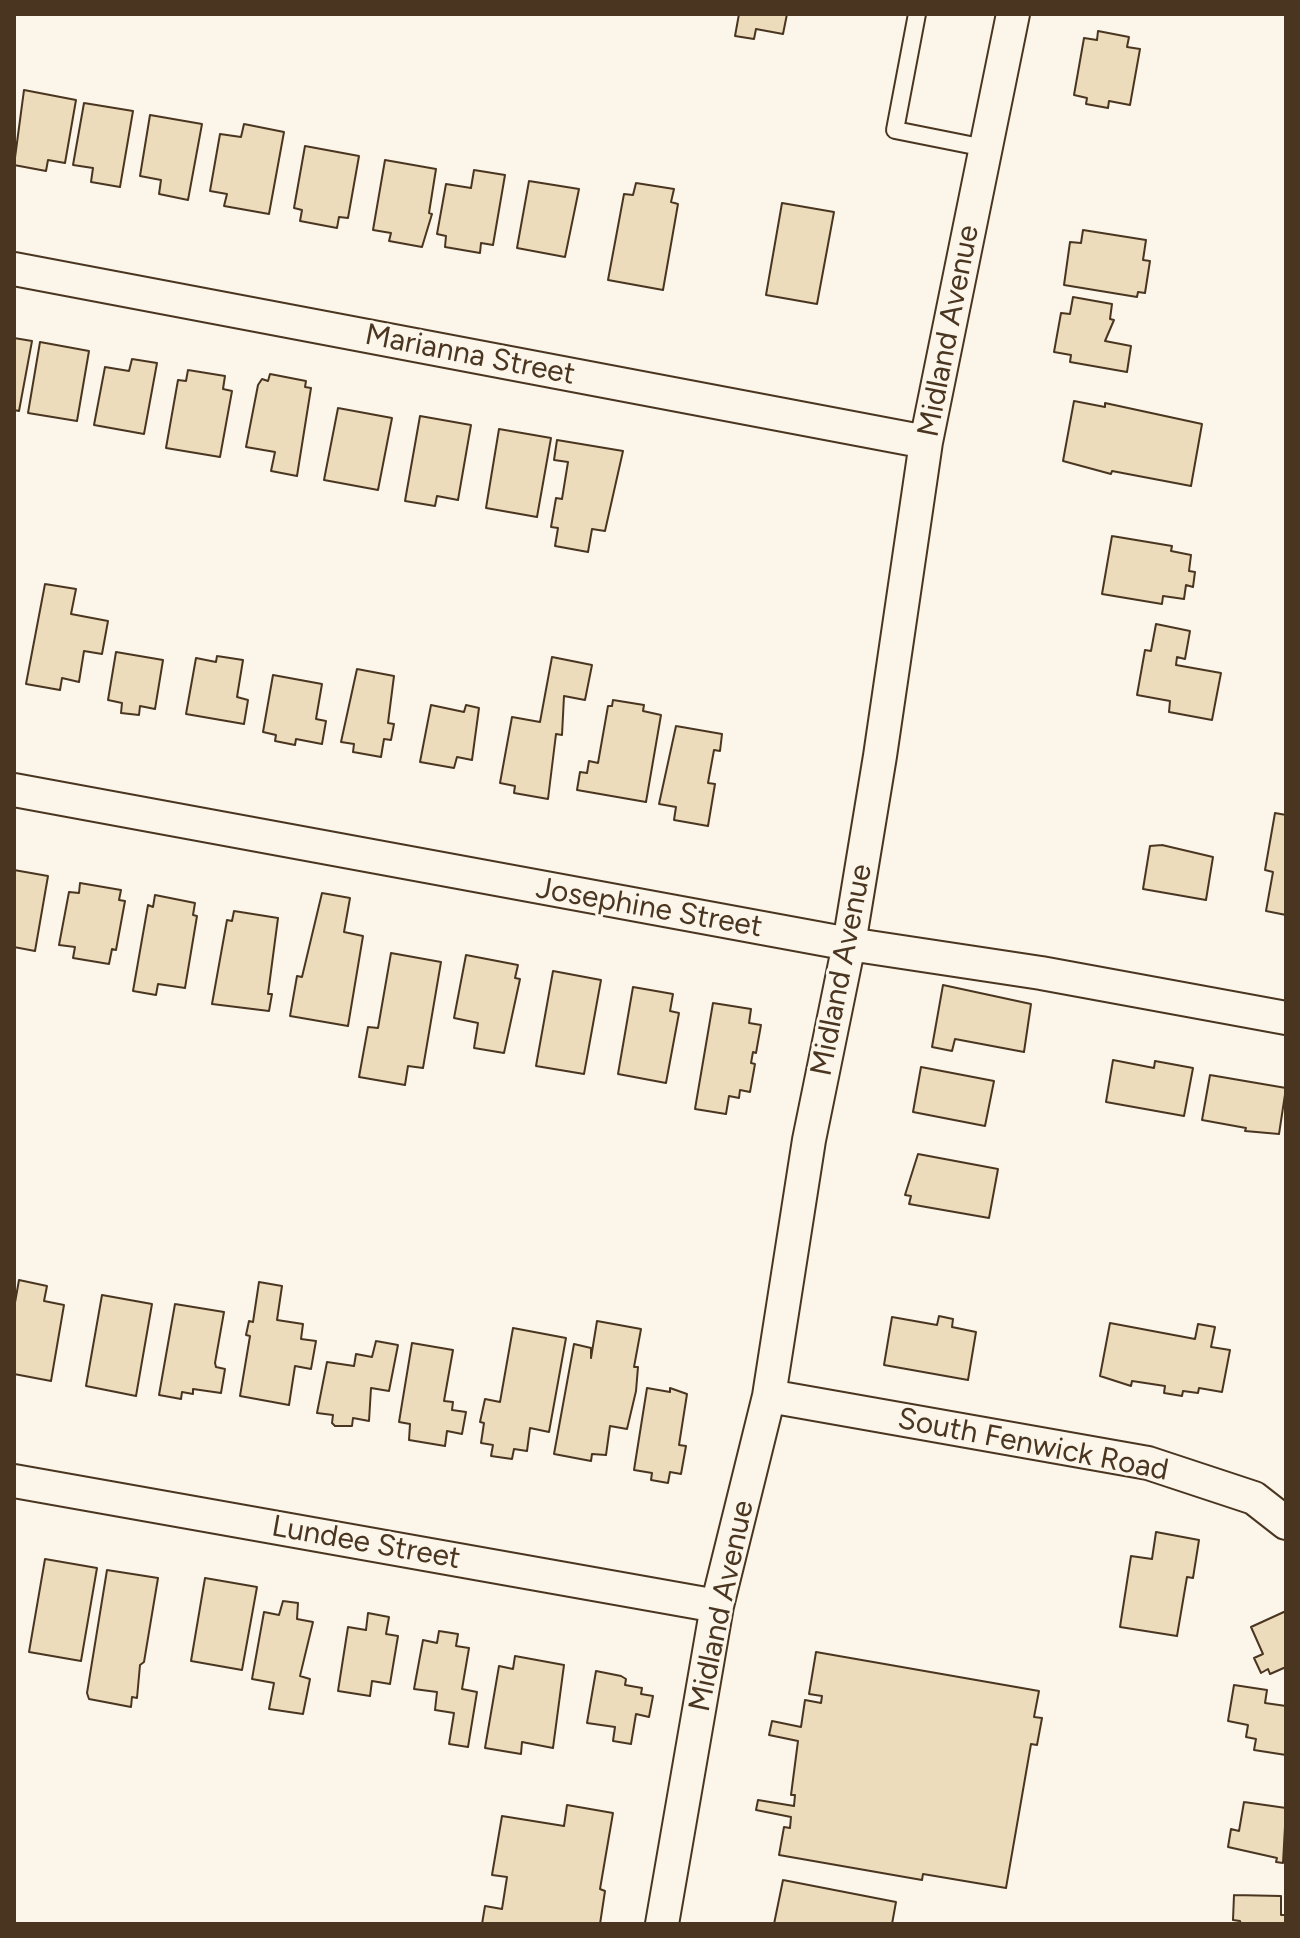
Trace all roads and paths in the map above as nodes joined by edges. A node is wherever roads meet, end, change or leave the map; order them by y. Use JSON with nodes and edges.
{"nodes":[{"id":1,"x":917,"y":14,"type":"edge"},
{"id":2,"x":1013,"y":14,"type":"edge"},
{"id":3,"x":985,"y":148,"type":"junction"},
{"id":4,"x":14,"y":269,"type":"edge"},
{"id":5,"x":926,"y":442,"type":"junction"},
{"id":6,"x":14,"y":790,"type":"edge"},
{"id":7,"x":849,"y":944,"type":"junction"},
{"id":8,"x":1286,"y":1018,"type":"edge"},
{"id":9,"x":769,"y":1396,"type":"junction"},
{"id":10,"x":14,"y":1481,"type":"edge"},
{"id":11,"x":1286,"y":1523,"type":"edge"},
{"id":12,"x":717,"y":1606,"type":"junction"},
{"id":13,"x":662,"y":1924,"type":"edge"}],
"edges":[{"from":1,"to":3,"type":"lane"},
{"from":2,"to":3,"type":"street","name":"Midland Avenue"},
{"from":3,"to":5,"type":"street","name":"Midland Avenue"},
{"from":4,"to":5,"type":"street","name":"Marianna Street"},
{"from":5,"to":7,"type":"street","name":"Midland Avenue"},
{"from":6,"to":7,"type":"street","name":"Josephine Street"},
{"from":7,"to":8,"type":"street","name":"Josephine Street"},
{"from":7,"to":9,"type":"street","name":"Midland Avenue"},
{"from":9,"to":11,"type":"street","name":"South Fenwick Road"},
{"from":9,"to":12,"type":"street","name":"Midland Avenue"},
{"from":10,"to":12,"type":"street","name":"Lundee Street"},
{"from":12,"to":13,"type":"street","name":"Midland Avenue"}]}
